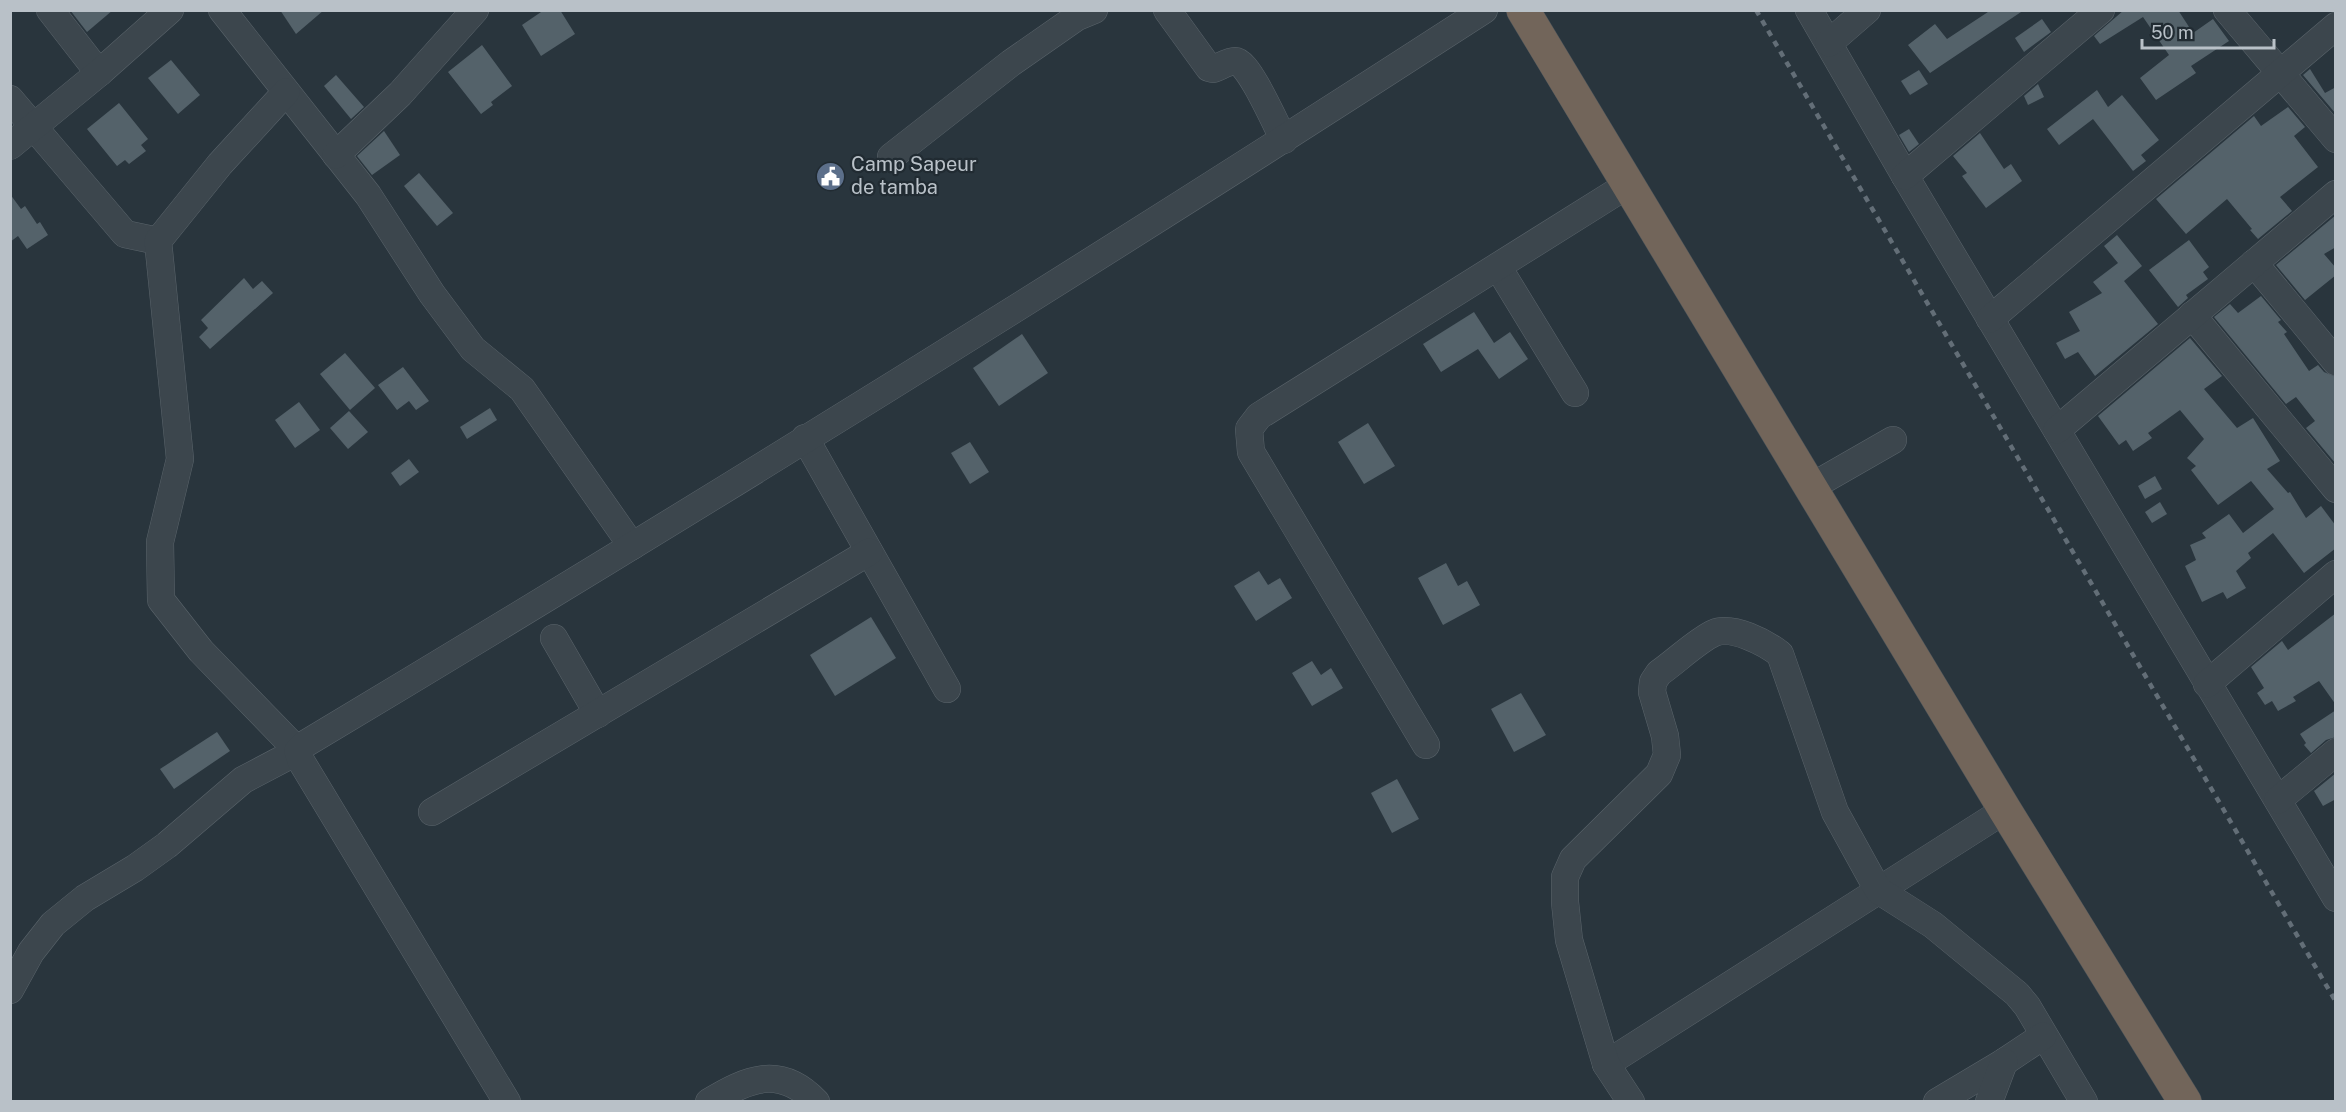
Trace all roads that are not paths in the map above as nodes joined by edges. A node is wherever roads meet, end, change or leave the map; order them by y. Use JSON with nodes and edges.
{"nodes":[{"id":1,"x":50,"y":10,"type":"edge"},
{"id":2,"x":170,"y":10,"type":"edge"},
{"id":3,"x":222,"y":10,"type":"edge"},
{"id":4,"x":475,"y":10,"type":"edge"},
{"id":5,"x":1094,"y":10,"type":"edge"},
{"id":6,"x":1167,"y":10,"type":"edge"},
{"id":7,"x":1484,"y":10,"type":"edge"},
{"id":8,"x":1523,"y":10,"type":"edge"},
{"id":9,"x":1809,"y":10,"type":"edge"},
{"id":10,"x":1867,"y":10,"type":"edge"},
{"id":11,"x":2101,"y":10,"type":"edge"},
{"id":12,"x":2227,"y":10,"type":"edge"},
{"id":13,"x":2336,"y":26,"type":"edge"},
{"id":14,"x":1829,"y":43,"type":"junction"},
{"id":15,"x":99,"y":73,"type":"junction"},
{"id":16,"x":2280,"y":74,"type":"junction"},
{"id":17,"x":286,"y":92,"type":"junction"},
{"id":18,"x":10,"y":99,"type":"edge"},
{"id":19,"x":34,"y":127,"type":"junction"},
{"id":20,"x":2336,"y":139,"type":"edge"},
{"id":21,"x":1284,"y":140,"type":"junction"},
{"id":22,"x":10,"y":146,"type":"edge"},
{"id":23,"x":336,"y":155,"type":"junction"},
{"id":24,"x":891,"y":157,"type":"dead end"},
{"id":25,"x":1905,"y":176,"type":"junction"},
{"id":26,"x":1629,"y":184,"type":"junction"},
{"id":27,"x":2336,"y":194,"type":"edge"},
{"id":28,"x":158,"y":241,"type":"junction"},
{"id":29,"x":2254,"y":263,"type":"junction"},
{"id":30,"x":1498,"y":267,"type":"junction"},
{"id":31,"x":2192,"y":315,"type":"junction"},
{"id":32,"x":1990,"y":319,"type":"junction"},
{"id":33,"x":2336,"y":362,"type":"edge"},
{"id":34,"x":1575,"y":393,"type":"dead end"},
{"id":35,"x":2057,"y":430,"type":"junction"},
{"id":36,"x":805,"y":438,"type":"junction"},
{"id":37,"x":1893,"y":440,"type":"dead end"},
{"id":38,"x":1811,"y":487,"type":"junction"},
{"id":39,"x":2336,"y":489,"type":"edge"},
{"id":40,"x":632,"y":546,"type":"junction"},
{"id":41,"x":869,"y":552,"type":"junction"},
{"id":42,"x":2336,"y":574,"type":"edge"},
{"id":43,"x":554,"y":638,"type":"dead end"},
{"id":44,"x":2207,"y":684,"type":"junction"},
{"id":45,"x":947,"y":690,"type":"dead end"},
{"id":46,"x":598,"y":714,"type":"junction"},
{"id":47,"x":1425,"y":745,"type":"dead end"},
{"id":48,"x":298,"y":751,"type":"junction"},
{"id":49,"x":2336,"y":752,"type":"edge"},
{"id":50,"x":2278,"y":800,"type":"junction"},
{"id":51,"x":2006,"y":810,"type":"junction"},
{"id":52,"x":432,"y":812,"type":"dead end"},
{"id":53,"x":1878,"y":890,"type":"junction"},
{"id":54,"x":2336,"y":897,"type":"edge"},
{"id":55,"x":10,"y":990,"type":"edge"},
{"id":56,"x":2043,"y":1036,"type":"junction"},
{"id":57,"x":2004,"y":1062,"type":"junction"},
{"id":58,"x":1606,"y":1064,"type":"junction"},
{"id":59,"x":507,"y":1101,"type":"edge"},
{"id":60,"x":709,"y":1101,"type":"edge"},
{"id":61,"x":816,"y":1101,"type":"edge"},
{"id":62,"x":1631,"y":1101,"type":"edge"},
{"id":63,"x":1936,"y":1101,"type":"edge"},
{"id":64,"x":1989,"y":1101,"type":"edge"},
{"id":65,"x":2084,"y":1101,"type":"edge"},
{"id":66,"x":2185,"y":1101,"type":"edge"}],
"edges":[{"from":1,"to":15,"type":"street"},
{"from":2,"to":15,"type":"street"},
{"from":3,"to":17,"type":"street"},
{"from":4,"to":23,"type":"street"},
{"from":5,"to":24,"type":"street"},
{"from":6,"to":21,"type":"street"},
{"from":7,"to":21,"type":"street"},
{"from":8,"to":26,"type":"highway"},
{"from":9,"to":14,"type":"street"},
{"from":10,"to":14,"type":"street"},
{"from":11,"to":25,"type":"street"},
{"from":12,"to":16,"type":"street"},
{"from":13,"to":16,"type":"street"},
{"from":14,"to":25,"type":"street"},
{"from":15,"to":19,"type":"street"},
{"from":16,"to":20,"type":"street"},
{"from":16,"to":32,"type":"street"},
{"from":17,"to":23,"type":"street"},
{"from":17,"to":28,"type":"street"},
{"from":18,"to":19,"type":"street"},
{"from":19,"to":22,"type":"street"},
{"from":19,"to":28,"type":"street"},
{"from":21,"to":36,"type":"street"},
{"from":23,"to":40,"type":"street"},
{"from":25,"to":32,"type":"street"},
{"from":26,"to":30,"type":"street"},
{"from":26,"to":38,"type":"highway"},
{"from":27,"to":29,"type":"street"},
{"from":28,"to":48,"type":"street"},
{"from":29,"to":31,"type":"street"},
{"from":29,"to":33,"type":"street"},
{"from":30,"to":34,"type":"street"},
{"from":30,"to":47,"type":"street"},
{"from":31,"to":35,"type":"street"},
{"from":31,"to":39,"type":"street"},
{"from":32,"to":35,"type":"street"},
{"from":35,"to":44,"type":"street"},
{"from":36,"to":40,"type":"street"},
{"from":36,"to":41,"type":"street"},
{"from":37,"to":38,"type":"street"},
{"from":38,"to":51,"type":"highway"},
{"from":40,"to":48,"type":"street"},
{"from":41,"to":45,"type":"street"},
{"from":41,"to":46,"type":"street"},
{"from":42,"to":44,"type":"street"},
{"from":43,"to":46,"type":"street"},
{"from":44,"to":50,"type":"street"},
{"from":46,"to":52,"type":"street"},
{"from":48,"to":55,"type":"street"},
{"from":48,"to":59,"type":"street"},
{"from":49,"to":50,"type":"street"},
{"from":50,"to":54,"type":"street"},
{"from":51,"to":53,"type":"street"},
{"from":51,"to":66,"type":"highway"},
{"from":53,"to":56,"type":"street"},
{"from":53,"to":58,"type":"street"},
{"from":53,"to":58,"type":"street"},
{"from":56,"to":57,"type":"street"},
{"from":56,"to":65,"type":"street"},
{"from":57,"to":63,"type":"street"},
{"from":57,"to":64,"type":"street"},
{"from":58,"to":62,"type":"street"},
{"from":60,"to":61,"type":"street"}]}
